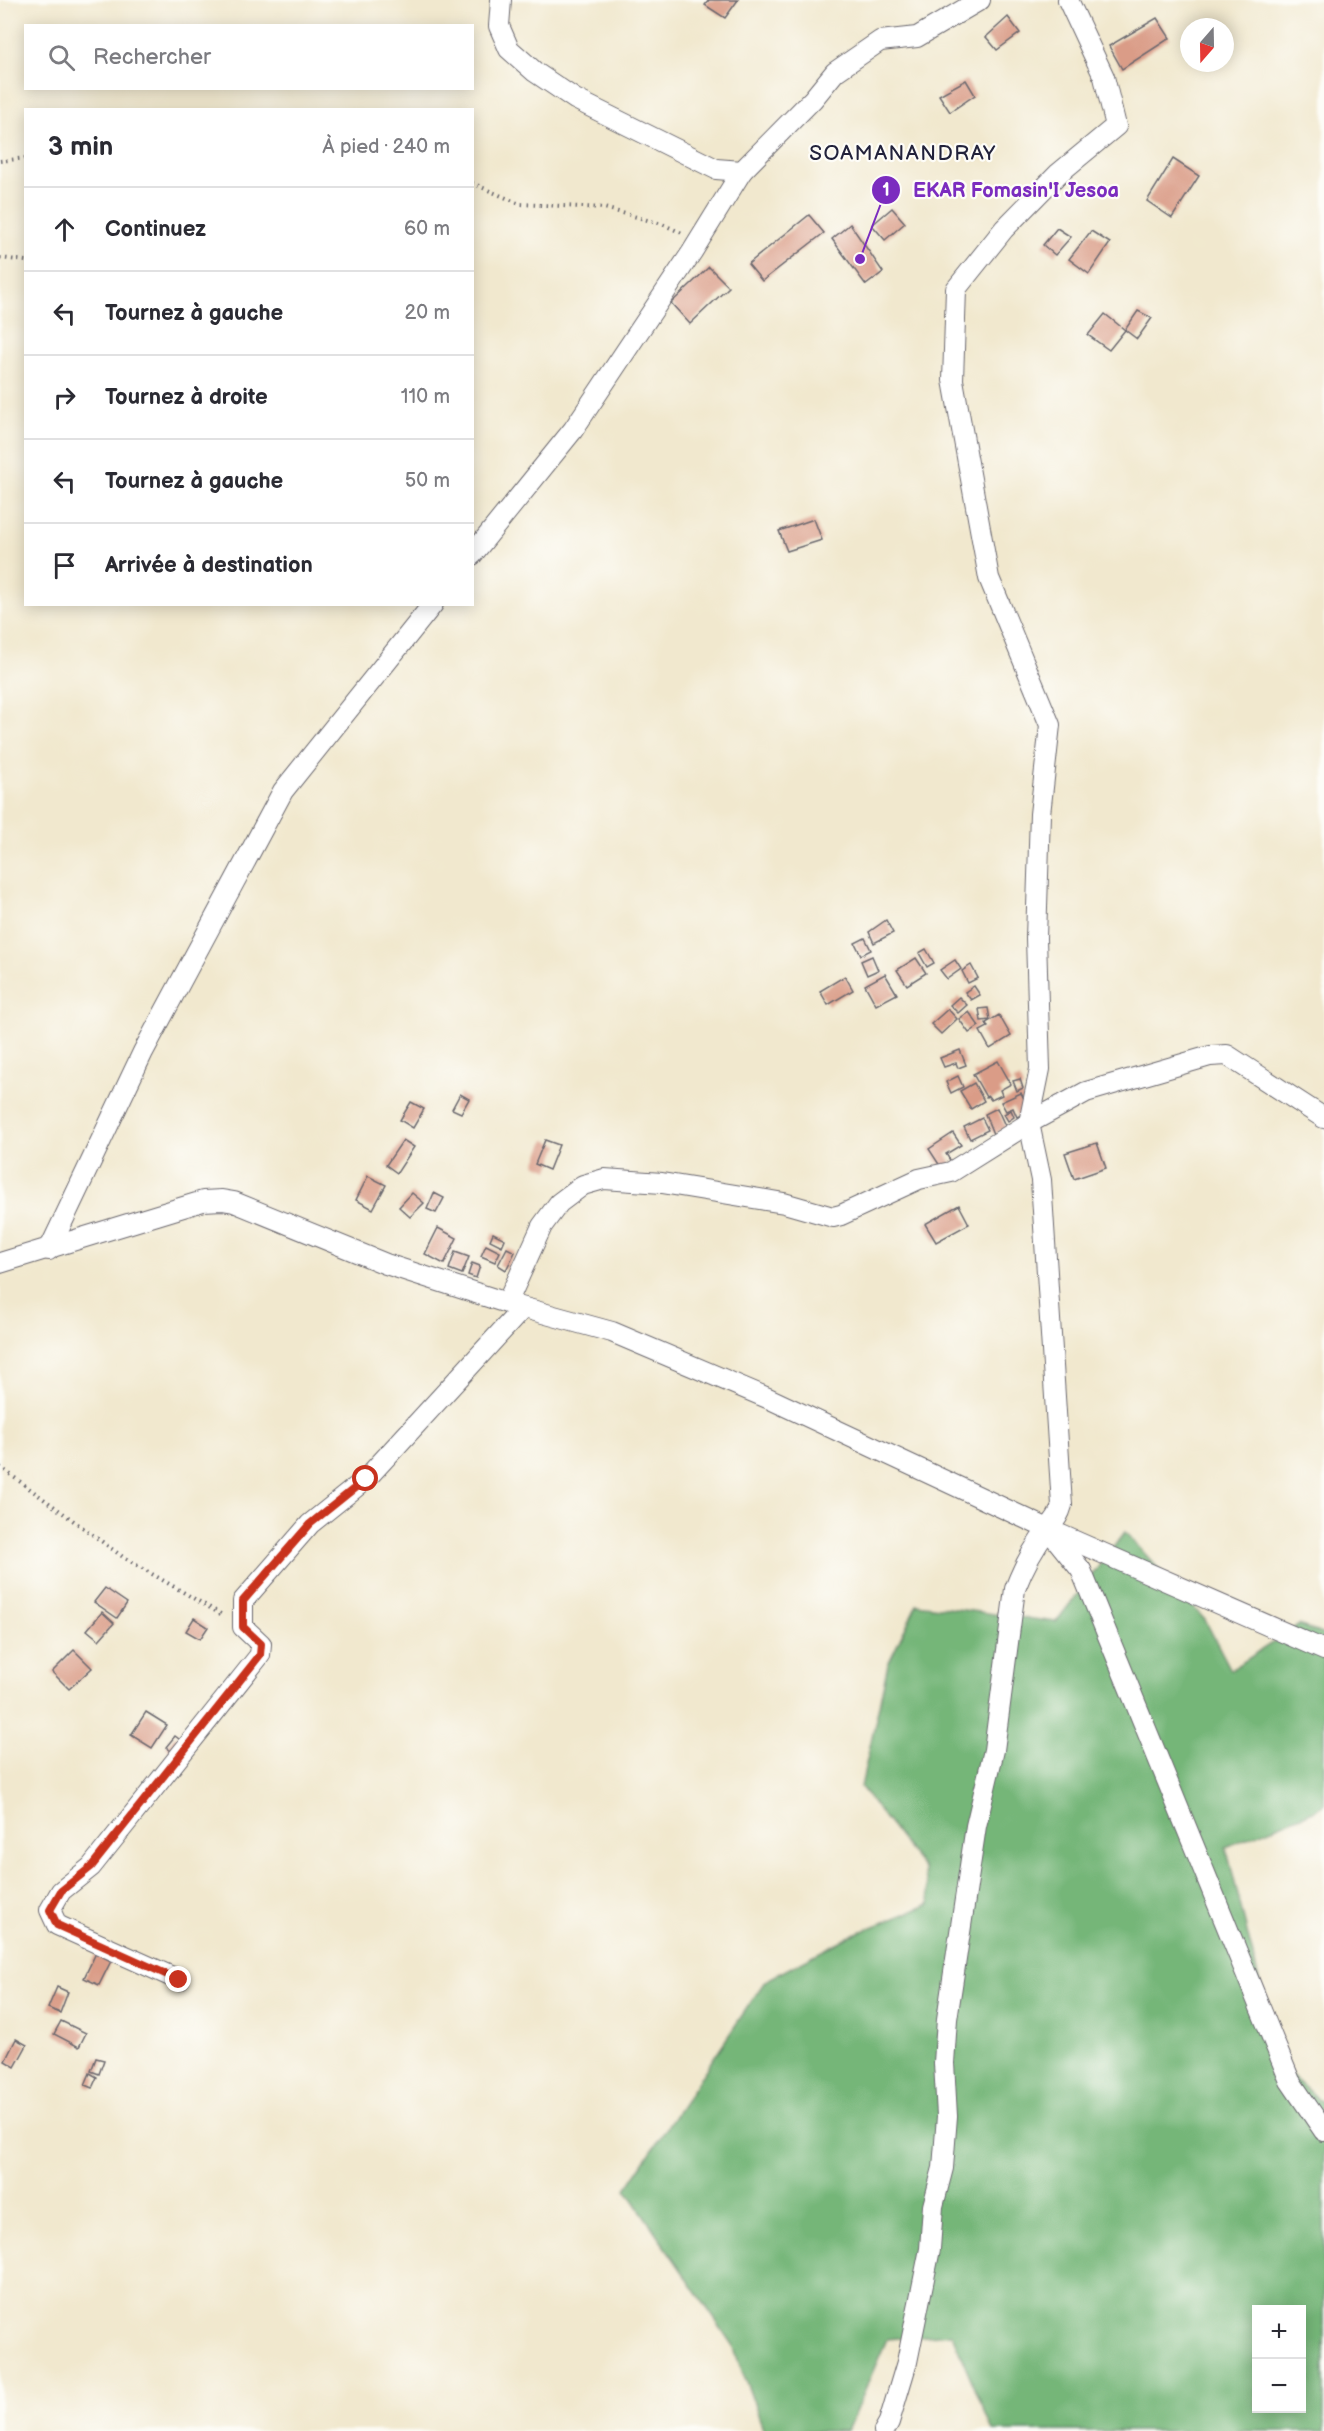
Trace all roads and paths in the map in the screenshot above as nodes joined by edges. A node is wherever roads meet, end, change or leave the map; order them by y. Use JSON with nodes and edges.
{"nodes":[{"id":1,"x":501,"y":0,"type":"edge"},
{"id":2,"x":980,"y":0,"type":"edge"},
{"id":3,"x":1068,"y":0,"type":"edge"},
{"id":4,"x":24,"y":158,"type":"edge"},
{"id":5,"x":0,"y":161,"type":"edge"},
{"id":6,"x":742,"y":171,"type":"junction"},
{"id":7,"x":474,"y":184,"type":"edge"},
{"id":8,"x":699,"y":240,"type":"junction"},
{"id":9,"x":0,"y":258,"type":"edge"},
{"id":10,"x":24,"y":261,"type":"edge"},
{"id":11,"x":474,"y":553,"type":"edge"},
{"id":12,"x":431,"y":606,"type":"edge"},
{"id":13,"x":1324,"y":1118,"type":"edge"},
{"id":14,"x":1029,"y":1123,"type":"junction"},
{"id":15,"x":49,"y":1250,"type":"junction"},
{"id":16,"x":0,"y":1263,"type":"edge"},
{"id":17,"x":515,"y":1306,"type":"junction"},
{"id":18,"x":0,"y":1467,"type":"edge"},
{"id":19,"x":1048,"y":1529,"type":"junction"},
{"id":20,"x":243,"y":1627,"type":"junction"},
{"id":21,"x":1324,"y":1650,"type":"edge"},
{"id":22,"x":179,"y":1980,"type":"dead end"},
{"id":23,"x":1324,"y":2131,"type":"edge"},
{"id":24,"x":884,"y":2431,"type":"edge"}],
"edges":[{"from":1,"to":6,"type":"street"},
{"from":2,"to":6,"type":"street"},
{"from":3,"to":14,"type":"street"},
{"from":4,"to":5,"type":"path"},
{"from":6,"to":8,"type":"street"},
{"from":7,"to":8,"type":"path"},
{"from":8,"to":11,"type":"street"},
{"from":9,"to":10,"type":"path"},
{"from":12,"to":15,"type":"street"},
{"from":13,"to":14,"type":"street"},
{"from":14,"to":17,"type":"street"},
{"from":14,"to":19,"type":"street"},
{"from":15,"to":16,"type":"street"},
{"from":15,"to":17,"type":"street"},
{"from":17,"to":19,"type":"street"},
{"from":17,"to":20,"type":"street"},
{"from":18,"to":20,"type":"path"},
{"from":19,"to":21,"type":"street"},
{"from":19,"to":23,"type":"street"},
{"from":19,"to":24,"type":"street"},
{"from":20,"to":22,"type":"street"}]}
